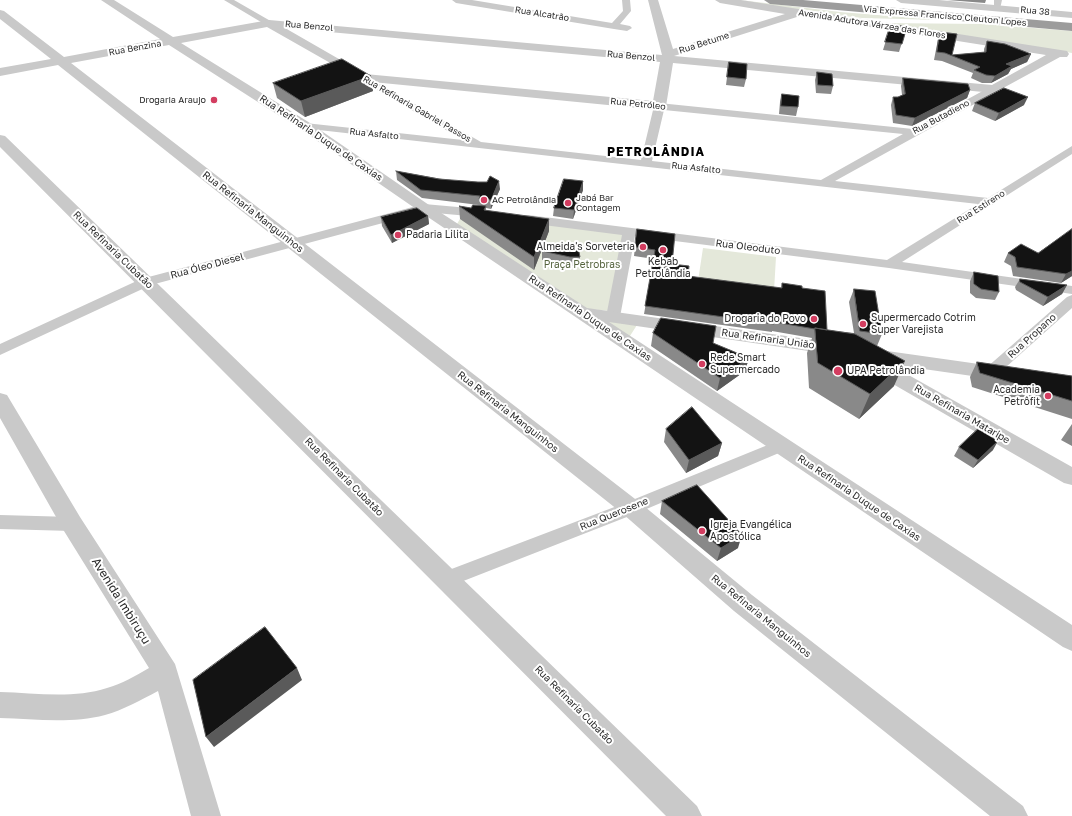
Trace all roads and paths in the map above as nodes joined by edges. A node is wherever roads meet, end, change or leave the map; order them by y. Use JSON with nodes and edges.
{"nodes":[{"id":1,"x":106,"y":0,"type":"edge"},
{"id":2,"x":228,"y":0,"type":"edge"},
{"id":3,"x":456,"y":0,"type":"edge"},
{"id":4,"x":626,"y":0,"type":"edge"},
{"id":5,"x":653,"y":0,"type":"edge"},
{"id":6,"x":720,"y":0,"type":"edge"},
{"id":7,"x":770,"y":0,"type":"edge"},
{"id":8,"x":840,"y":0,"type":"edge"},
{"id":9,"x":901,"y":0,"type":"edge"},
{"id":10,"x":997,"y":4,"type":"edge"},
{"id":11,"x":799,"y":12,"type":"junction"},
{"id":12,"x":0,"y":13,"type":"edge"},
{"id":13,"x":1072,"y":15,"type":"edge"},
{"id":14,"x":837,"y":18,"type":"junction"},
{"id":15,"x":1072,"y":20,"type":"edge"},
{"id":16,"x":1023,"y":22,"type":"junction"},
{"id":17,"x":269,"y":23,"type":"junction"},
{"id":18,"x":614,"y":26,"type":"junction"},
{"id":19,"x":1072,"y":27,"type":"edge"},
{"id":20,"x":627,"y":28,"type":"dead end"},
{"id":21,"x":172,"y":42,"type":"junction"},
{"id":22,"x":1059,"y":54,"type":"junction"},
{"id":23,"x":1072,"y":56,"type":"edge"},
{"id":24,"x":668,"y":57,"type":"junction"},
{"id":25,"x":61,"y":61,"type":"junction"},
{"id":26,"x":0,"y":72,"type":"edge"},
{"id":27,"x":362,"y":77,"type":"junction"},
{"id":28,"x":994,"y":89,"type":"junction"},
{"id":29,"x":659,"y":106,"type":"junction"},
{"id":30,"x":305,"y":126,"type":"junction"},
{"id":31,"x":913,"y":132,"type":"junction"},
{"id":32,"x":0,"y":139,"type":"edge"},
{"id":33,"x":481,"y":145,"type":"junction"},
{"id":34,"x":1072,"y":149,"type":"edge"},
{"id":35,"x":646,"y":163,"type":"junction"},
{"id":36,"x":825,"y":182,"type":"junction"},
{"id":37,"x":990,"y":202,"type":"junction"},
{"id":38,"x":424,"y":208,"type":"junction"},
{"id":39,"x":467,"y":211,"type":"junction"},
{"id":40,"x":490,"y":214,"type":"edge"},
{"id":41,"x":513,"y":217,"type":"edge"},
{"id":42,"x":452,"y":227,"type":"junction"},
{"id":43,"x":629,"y":232,"type":"junction"},
{"id":44,"x":292,"y":243,"type":"junction"},
{"id":45,"x":889,"y":264,"type":"junction"},
{"id":46,"x":146,"y":282,"type":"junction"},
{"id":47,"x":1072,"y":290,"type":"edge"},
{"id":48,"x":1072,"y":300,"type":"edge"},
{"id":49,"x":582,"y":313,"type":"junction"},
{"id":50,"x":613,"y":317,"type":"junction"},
{"id":51,"x":647,"y":322,"type":"junction"},
{"id":52,"x":633,"y":347,"type":"junction"},
{"id":53,"x":0,"y":350,"type":"edge"},
{"id":54,"x":853,"y":352,"type":"junction"},
{"id":55,"x":991,"y":372,"type":"junction"},
{"id":56,"x":1021,"y":376,"type":"edge"},
{"id":57,"x":0,"y":400,"type":"edge"},
{"id":58,"x":780,"y":446,"type":"junction"},
{"id":59,"x":1072,"y":477,"type":"edge"},
{"id":60,"x":630,"y":508,"type":"junction"},
{"id":61,"x":0,"y":522,"type":"edge"},
{"id":62,"x":72,"y":524,"type":"junction"},
{"id":63,"x":448,"y":579,"type":"junction"},
{"id":64,"x":1072,"y":639,"type":"edge"},
{"id":65,"x":166,"y":673,"type":"junction"},
{"id":66,"x":0,"y":705,"type":"edge"},
{"id":67,"x":682,"y":814,"type":"edge"},
{"id":68,"x":206,"y":816,"type":"edge"},
{"id":69,"x":1013,"y":816,"type":"edge"}],
"edges":[{"from":1,"to":21,"type":"street","name":"Rua Refinaria Duque de Caxias"},
{"from":2,"to":17,"type":"street","name":"Rua Refinaria Gabriel Passos"},
{"from":3,"to":18,"type":"street","name":"Rua Alcatrão"},
{"from":4,"to":18,"type":"street"},
{"from":5,"to":24,"type":"street"},
{"from":6,"to":11,"type":"street","name":"Avenida Adutora Várzea das Flores"},
{"from":7,"to":16,"type":"highway","name":"Via Expressa Francisco Cleuton Lopes"},
{"from":8,"to":15,"type":"highway","name":"Via Expressa Francisco Cleuton Lopes"},
{"from":9,"to":10,"type":"street","name":"Rua 38"},
{"from":10,"to":13,"type":"street","name":"Rua 38"},
{"from":11,"to":14,"type":"street","name":"Avenida Adutora Várzea das Flores"},
{"from":11,"to":24,"type":"street","name":"Rua Betume"},
{"from":12,"to":25,"type":"street","name":"Rua Refinaria Manguinhos"},
{"from":14,"to":16,"type":"highway"},
{"from":14,"to":22,"type":"street","name":"Avenida Adutora Várzea das Flores"},
{"from":16,"to":19,"type":"highway","name":"Via Expressa Francisco Cleuton Lopes"},
{"from":17,"to":21,"type":"street","name":"Rua Benzina"},
{"from":17,"to":24,"type":"street","name":"Rua Benzol"},
{"from":17,"to":27,"type":"street","name":"Rua Refinaria Gabriel Passos"},
{"from":18,"to":20,"type":"street","name":"Rua Alcatrão"},
{"from":21,"to":25,"type":"street","name":"Rua Benzina"},
{"from":21,"to":30,"type":"street","name":"Rua Refinaria Duque de Caxias"},
{"from":22,"to":23,"type":"street","name":"Avenida Adutora Várzea das Flores"},
{"from":22,"to":28,"type":"street","name":"Rua Butadieno"},
{"from":24,"to":28,"type":"street","name":"Rua Benzol"},
{"from":24,"to":29,"type":"street","name":"Rua Betume"},
{"from":25,"to":26,"type":"street","name":"Rua Benzina"},
{"from":25,"to":44,"type":"street","name":"Rua Refinaria Manguinhos"},
{"from":27,"to":29,"type":"street","name":"Rua Petróleo"},
{"from":27,"to":33,"type":"street","name":"Rua Refinaria Gabriel Passos"},
{"from":28,"to":31,"type":"street","name":"Rua Butadieno"},
{"from":29,"to":31,"type":"street","name":"Rua Petróleo"},
{"from":29,"to":35,"type":"street","name":"Rua Betume"},
{"from":30,"to":33,"type":"street","name":"Rua Asfalto"},
{"from":30,"to":38,"type":"street","name":"Rua Refinaria Duque de Caxias"},
{"from":31,"to":36,"type":"street","name":"Rua Butadieno"},
{"from":32,"to":46,"type":"street","name":"Rua Refinaria Cubatão"},
{"from":33,"to":35,"type":"street","name":"Rua Asfalto"},
{"from":34,"to":37,"type":"street","name":"Rua Estireno"},
{"from":35,"to":36,"type":"street","name":"Rua Asfalto"},
{"from":36,"to":37,"type":"street","name":"Rua Asfalto"},
{"from":37,"to":45,"type":"street","name":"Rua Estireno"},
{"from":38,"to":39,"type":"street"},
{"from":38,"to":42,"type":"street","name":"Rua Refinaria Duque de Caxias"},
{"from":38,"to":44,"type":"street","name":"Rua Óleo Diesel"},
{"from":39,"to":40,"type":"street"},
{"from":39,"to":42,"type":"street"},
{"from":41,"to":43,"type":"street","name":"Rua Oleoduto"},
{"from":42,"to":49,"type":"street","name":"Rua Refinaria Duque de Caxias"},
{"from":43,"to":45,"type":"street","name":"Rua Oleoduto"},
{"from":43,"to":50,"type":"street"},
{"from":44,"to":46,"type":"street","name":"Rua Óleo Diesel"},
{"from":44,"to":60,"type":"street","name":"Rua Refinaria Manguinhos"},
{"from":45,"to":47,"type":"street","name":"Rua Oleoduto"},
{"from":46,"to":53,"type":"street","name":"Rua Óleo Diesel"},
{"from":46,"to":63,"type":"street","name":"Rua Refinaria Cubatão"},
{"from":48,"to":55,"type":"street","name":"Rua Propano"},
{"from":49,"to":50,"type":"street","name":"Rua Refinaria União"},
{"from":49,"to":52,"type":"street","name":"Rua Refinaria Duque de Caxias"},
{"from":50,"to":51,"type":"street","name":"Rua Refinaria União"},
{"from":51,"to":52,"type":"street"},
{"from":51,"to":54,"type":"street","name":"Rua Refinaria União"},
{"from":52,"to":58,"type":"street","name":"Rua Refinaria Duque de Caxias"},
{"from":54,"to":55,"type":"street","name":"Rua Refinaria União"},
{"from":54,"to":59,"type":"street","name":"Rua Refinaria Mataripe"},
{"from":55,"to":56,"type":"street","name":"Rua Refinaria União"},
{"from":57,"to":62,"type":"street","name":"Avenida Imbiruçu"},
{"from":58,"to":60,"type":"street","name":"Rua Querosene"},
{"from":58,"to":64,"type":"street","name":"Rua Refinaria Duque de Caxias"},
{"from":60,"to":63,"type":"street","name":"Rua Querosene"},
{"from":60,"to":69,"type":"street","name":"Rua Refinaria Manguinhos"},
{"from":61,"to":62,"type":"street"},
{"from":62,"to":65,"type":"street","name":"Avenida Imbiruçu"},
{"from":63,"to":67,"type":"street","name":"Rua Refinaria Cubatão"},
{"from":65,"to":66,"type":"street"},
{"from":65,"to":68,"type":"street","name":"Avenida Imbiruçu"}]}
